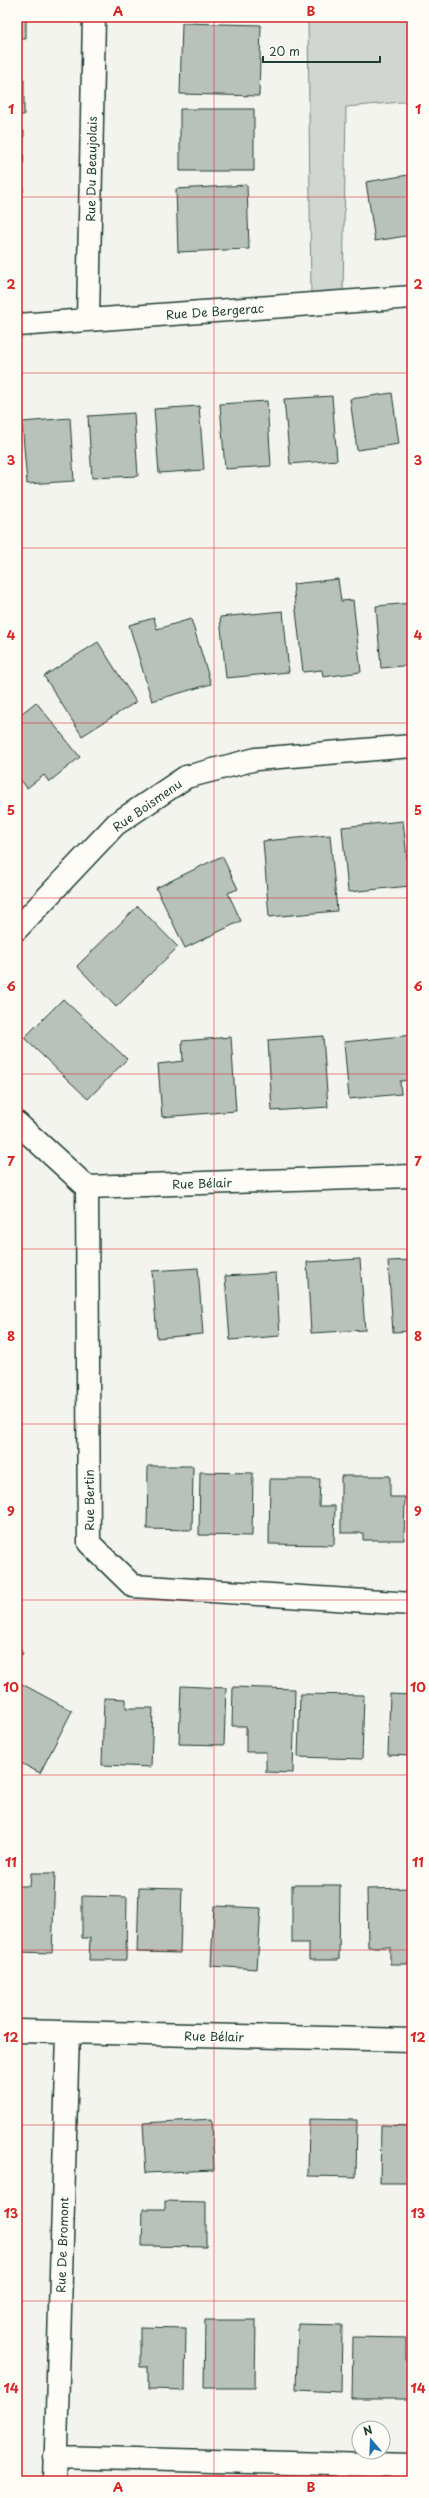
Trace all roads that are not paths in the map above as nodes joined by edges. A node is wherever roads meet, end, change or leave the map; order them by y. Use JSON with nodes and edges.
{"nodes":[{"id":1,"x":94,"y":17,"type":"edge"},
{"id":2,"x":412,"y":297,"type":"edge"},
{"id":3,"x":88,"y":320,"type":"junction"},
{"id":4,"x":17,"y":325,"type":"edge"},
{"id":5,"x":412,"y":746,"type":"edge"},
{"id":6,"x":17,"y":929,"type":"edge"},
{"id":7,"x":17,"y":1123,"type":"edge"},
{"id":8,"x":412,"y":1176,"type":"edge"},
{"id":9,"x":87,"y":1187,"type":"junction"},
{"id":10,"x":412,"y":1604,"type":"edge"},
{"id":11,"x":17,"y":2031,"type":"edge"},
{"id":12,"x":68,"y":2033,"type":"junction"},
{"id":13,"x":412,"y":2040,"type":"edge"},
{"id":14,"x":55,"y":2457,"type":"junction"},
{"id":15,"x":412,"y":2466,"type":"edge"},
{"id":16,"x":54,"y":2481,"type":"edge"}],
"edges":[{"from":1,"to":3,"type":"street","name":"Rue Du Beaujolais"},
{"from":2,"to":3,"type":"street","name":"Rue De Bergerac"},
{"from":3,"to":4,"type":"street","name":"Rue De Bergerac"},
{"from":5,"to":6,"type":"street","name":"Rue Boismenu"},
{"from":7,"to":9,"type":"street"},
{"from":8,"to":9,"type":"street","name":"Rue Bélair"},
{"from":9,"to":10,"type":"street","name":"Rue Bertin"},
{"from":11,"to":12,"type":"street","name":"Rue Bélair"},
{"from":12,"to":13,"type":"street","name":"Rue Bélair"},
{"from":12,"to":14,"type":"street","name":"Rue De Bromont"},
{"from":14,"to":15,"type":"street"},
{"from":14,"to":16,"type":"street","name":"Rue De Bromont"}]}
